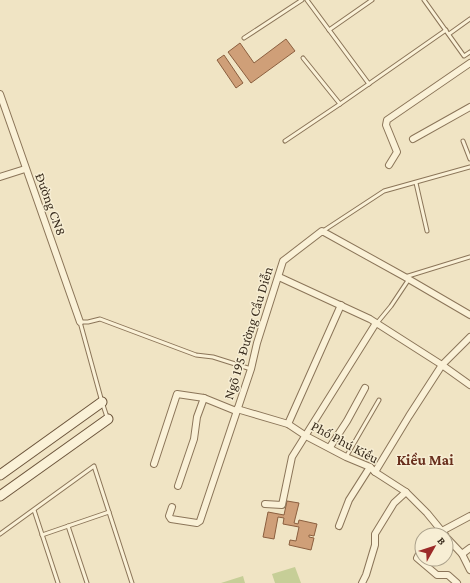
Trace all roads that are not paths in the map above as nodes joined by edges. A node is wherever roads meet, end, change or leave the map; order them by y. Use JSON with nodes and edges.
{"nodes":[{"id":1,"x":302,"y":0,"type":"edge"},
{"id":2,"x":307,"y":0,"type":"edge"},
{"id":3,"x":372,"y":0,"type":"edge"},
{"id":4,"x":424,"y":0,"type":"edge"},
{"id":5,"x":470,"y":19,"type":"edge"},
{"id":6,"x":329,"y":30,"type":"junction"},
{"id":7,"x":446,"y":30,"type":"junction"},
{"id":8,"x":449,"y":34,"type":"junction"},
{"id":9,"x":244,"y":38,"type":"dead end"},
{"id":10,"x":470,"y":52,"type":"edge"},
{"id":11,"x":303,"y":58,"type":"dead end"},
{"id":12,"x":470,"y":63,"type":"edge"},
{"id":13,"x":369,"y":84,"type":"junction"},
{"id":14,"x":0,"y":94,"type":"edge"},
{"id":15,"x":340,"y":104,"type":"junction"},
{"id":16,"x":470,"y":107,"type":"edge"},
{"id":17,"x":413,"y":139,"type":"dead end"},
{"id":18,"x":285,"y":141,"type":"dead end"},
{"id":19,"x":463,"y":141,"type":"dead end"},
{"id":20,"x":470,"y":158,"type":"edge"},
{"id":21,"x":389,"y":165,"type":"dead end"},
{"id":22,"x":470,"y":167,"type":"edge"},
{"id":23,"x":26,"y":169,"type":"junction"},
{"id":24,"x":0,"y":177,"type":"edge"},
{"id":25,"x":416,"y":183,"type":"junction"},
{"id":26,"x":322,"y":231,"type":"junction"},
{"id":27,"x":427,"y":231,"type":"dead end"},
{"id":28,"x":470,"y":257,"type":"edge"},
{"id":29,"x":278,"y":277,"type":"junction"},
{"id":30,"x":407,"y":278,"type":"junction"},
{"id":31,"x":341,"y":305,"type":"junction"},
{"id":32,"x":470,"y":316,"type":"edge"},
{"id":33,"x":80,"y":322,"type":"junction"},
{"id":34,"x":376,"y":323,"type":"junction"},
{"id":35,"x":470,"y":338,"type":"edge"},
{"id":36,"x":442,"y":366,"type":"junction"},
{"id":37,"x":251,"y":369,"type":"junction"},
{"id":38,"x":470,"y":385,"type":"edge"},
{"id":39,"x":365,"y":388,"type":"dead end"},
{"id":40,"x":204,"y":398,"type":"junction"},
{"id":41,"x":379,"y":400,"type":"dead end"},
{"id":42,"x":102,"y":402,"type":"junction"},
{"id":43,"x":237,"y":410,"type":"junction"},
{"id":44,"x":108,"y":419,"type":"joint"},
{"id":45,"x":288,"y":424,"type":"junction"},
{"id":46,"x":306,"y":436,"type":"junction"},
{"id":47,"x":330,"y":447,"type":"junction"},
{"id":48,"x":346,"y":457,"type":"junction"},
{"id":49,"x":154,"y":464,"type":"dead end"},
{"id":50,"x":370,"y":467,"type":"junction"},
{"id":51,"x":375,"y":472,"type":"junction"},
{"id":52,"x":0,"y":475,"type":"edge"},
{"id":53,"x":178,"y":486,"type":"dead end"},
{"id":54,"x":406,"y":492,"type":"junction"},
{"id":55,"x":0,"y":496,"type":"edge"},
{"id":56,"x":265,"y":504,"type":"dead end"},
{"id":57,"x":172,"y":507,"type":"dead end"},
{"id":58,"x":34,"y":510,"type":"junction"},
{"id":59,"x":109,"y":512,"type":"junction"},
{"id":60,"x":470,"y":516,"type":"edge"},
{"id":61,"x":68,"y":526,"type":"junction"},
{"id":62,"x":339,"y":526,"type":"dead end"},
{"id":63,"x":438,"y":527,"type":"edge"},
{"id":64,"x":454,"y":527,"type":"edge"},
{"id":65,"x":0,"y":534,"type":"edge"},
{"id":66,"x":42,"y":535,"type":"junction"},
{"id":67,"x":454,"y":545,"type":"edge"},
{"id":68,"x":470,"y":548,"type":"edge"},
{"id":69,"x":462,"y":554,"type":"junction"},
{"id":70,"x":428,"y":567,"type":"edge"},
{"id":71,"x":470,"y":570,"type":"edge"},
{"id":72,"x":58,"y":583,"type":"edge"},
{"id":73,"x":87,"y":583,"type":"edge"},
{"id":74,"x":132,"y":583,"type":"edge"},
{"id":75,"x":362,"y":583,"type":"edge"},
{"id":76,"x":456,"y":583,"type":"edge"}],
"edges":[{"from":1,"to":9,"type":"lane"},
{"from":2,"to":6,"type":"lane"},
{"from":3,"to":6,"type":"lane"},
{"from":4,"to":7,"type":"lane"},
{"from":5,"to":8,"type":"lane"},
{"from":6,"to":13,"type":"lane"},
{"from":7,"to":8,"type":"lane"},
{"from":7,"to":13,"type":"lane"},
{"from":8,"to":10,"type":"lane"},
{"from":11,"to":15,"type":"lane"},
{"from":12,"to":21,"type":"street"},
{"from":13,"to":15,"type":"lane"},
{"from":14,"to":23,"type":"street","name":"Đường CN8"},
{"from":15,"to":18,"type":"lane"},
{"from":16,"to":17,"type":"street"},
{"from":19,"to":20,"type":"lane"},
{"from":22,"to":25,"type":"lane","name":"Ngõ 195 Đường Cầu Diễn"},
{"from":23,"to":24,"type":"street"},
{"from":23,"to":33,"type":"street","name":"Đường CN8"},
{"from":25,"to":26,"type":"lane","name":"Ngõ 195 Đường Cầu Diễn"},
{"from":25,"to":27,"type":"lane"},
{"from":26,"to":29,"type":"street","name":"Ngõ 195 Đường Cầu Diễn"},
{"from":26,"to":30,"type":"street"},
{"from":28,"to":30,"type":"lane"},
{"from":29,"to":31,"type":"street"},
{"from":29,"to":37,"type":"street","name":"Ngõ 195 Đường Cầu Diễn"},
{"from":30,"to":32,"type":"street"},
{"from":30,"to":34,"type":"lane"},
{"from":31,"to":34,"type":"street"},
{"from":31,"to":45,"type":"street"},
{"from":33,"to":37,"type":"lane"},
{"from":33,"to":42,"type":"lane"},
{"from":34,"to":36,"type":"street"},
{"from":34,"to":46,"type":"street"},
{"from":35,"to":36,"type":"street"},
{"from":36,"to":38,"type":"street"},
{"from":36,"to":51,"type":"street"},
{"from":37,"to":43,"type":"street","name":"Ngõ 195 Đường Cầu Diễn"},
{"from":39,"to":47,"type":"street"},
{"from":40,"to":43,"type":"street","name":"Phố Phú Kiều"},
{"from":40,"to":49,"type":"street","name":"Phố Phú Kiều"},
{"from":40,"to":53,"type":"street","name":"Ngõ 195 Đường Cầu Diễn"},
{"from":41,"to":48,"type":"lane"},
{"from":42,"to":44,"type":"lane"},
{"from":42,"to":52,"type":"street"},
{"from":43,"to":45,"type":"street","name":"Phố Phú Kiều"},
{"from":43,"to":57,"type":"street","name":"Ngõ 195 Đường Cầu Diễn"},
{"from":44,"to":55,"type":"street"},
{"from":45,"to":46,"type":"street","name":"Phố Phú Kiều"},
{"from":46,"to":47,"type":"street","name":"Phố Phú Kiều"},
{"from":46,"to":56,"type":"street"},
{"from":47,"to":48,"type":"street","name":"Phố Phú Kiều"},
{"from":48,"to":50,"type":"street","name":"Phố Phú Kiều"},
{"from":50,"to":51,"type":"street","name":"Phố Phú Kiều"},
{"from":50,"to":62,"type":"street"},
{"from":51,"to":54,"type":"street","name":"Phố Phú Kiều"},
{"from":54,"to":63,"type":"street","name":"Phố Phú Kiều"},
{"from":54,"to":75,"type":"street"},
{"from":58,"to":59,"type":"lane"},
{"from":58,"to":65,"type":"lane"},
{"from":58,"to":66,"type":"lane"},
{"from":59,"to":61,"type":"lane"},
{"from":59,"to":74,"type":"lane"},
{"from":60,"to":64,"type":"street"},
{"from":61,"to":66,"type":"lane"},
{"from":61,"to":73,"type":"lane"},
{"from":66,"to":72,"type":"lane"},
{"from":67,"to":69,"type":"street","name":"Phố Phú Kiều"},
{"from":68,"to":69,"type":"street"},
{"from":69,"to":71,"type":"street","name":"Phố Phú Kiều"},
{"from":70,"to":76,"type":"street"}]}
